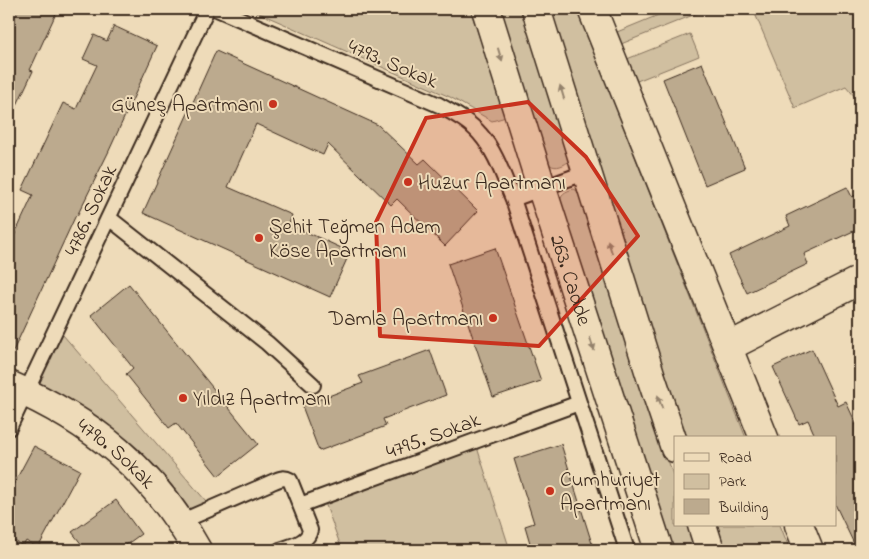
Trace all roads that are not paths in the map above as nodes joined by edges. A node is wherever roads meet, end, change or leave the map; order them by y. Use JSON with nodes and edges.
{"nodes":[{"id":1,"x":207,"y":9,"type":"edge"},
{"id":2,"x":217,"y":9,"type":"edge"},
{"id":3,"x":486,"y":9,"type":"edge"},
{"id":4,"x":536,"y":9,"type":"edge"},
{"id":5,"x":592,"y":9,"type":"edge"},
{"id":6,"x":587,"y":172,"type":"junction"},
{"id":7,"x":542,"y":189,"type":"junction"},
{"id":8,"x":513,"y":199,"type":"junction"},
{"id":9,"x":109,"y":218,"type":"junction"},
{"id":10,"x":860,"y":280,"type":"edge"},
{"id":11,"x":728,"y":347,"type":"junction"},
{"id":12,"x":313,"y":385,"type":"dead end"},
{"id":13,"x":18,"y":389,"type":"edge"},
{"id":14,"x":579,"y":403,"type":"junction"},
{"id":15,"x":9,"y":428,"type":"edge"},
{"id":16,"x":763,"y":436,"type":"edge"},
{"id":17,"x":674,"y":445,"type":"edge"},
{"id":18,"x":300,"y":505,"type":"junction"},
{"id":19,"x":180,"y":522,"type":"junction"},
{"id":20,"x":702,"y":526,"type":"edge"},
{"id":21,"x":799,"y":526,"type":"edge"},
{"id":22,"x":197,"y":550,"type":"edge"},
{"id":23,"x":280,"y":550,"type":"edge"},
{"id":24,"x":626,"y":550,"type":"edge"},
{"id":25,"x":659,"y":550,"type":"edge"},
{"id":26,"x":710,"y":550,"type":"edge"},
{"id":27,"x":809,"y":550,"type":"edge"}],
"edges":[{"from":1,"to":9,"type":"lane","name":"4786. Sokak"},
{"from":2,"to":8,"type":"lane","name":"4793. Sokak"},
{"from":3,"to":7,"type":"main road","name":"263. Cadde","one_way":true},
{"from":6,"to":4,"type":"main road","one_way":true},
{"from":5,"to":11,"type":"main road"},
{"from":6,"to":7,"type":"lane"},
{"from":17,"to":6,"type":"main road","one_way":true},
{"from":7,"to":8,"type":"lane"},
{"from":7,"to":25,"type":"main road","name":"263. Cadde","one_way":true},
{"from":8,"to":14,"type":"lane","name":"4793. Sokak"},
{"from":9,"to":12,"type":"lane"},
{"from":9,"to":13,"type":"lane","name":"4786. Sokak"},
{"from":10,"to":11,"type":"main road"},
{"from":11,"to":16,"type":"main road"},
{"from":13,"to":15,"type":"lane","name":"4786. Sokak"},
{"from":13,"to":19,"type":"main road","name":"4790. Sokak"},
{"from":14,"to":18,"type":"lane","name":"4795. Sokak"},
{"from":14,"to":24,"type":"lane","name":"4793. Sokak"},
{"from":18,"to":19,"type":"lane"},
{"from":18,"to":23,"type":"lane"},
{"from":19,"to":22,"type":"main road","name":"4790. Sokak"},
{"from":20,"to":26,"type":"main road"},
{"from":21,"to":27,"type":"main road"}]}
